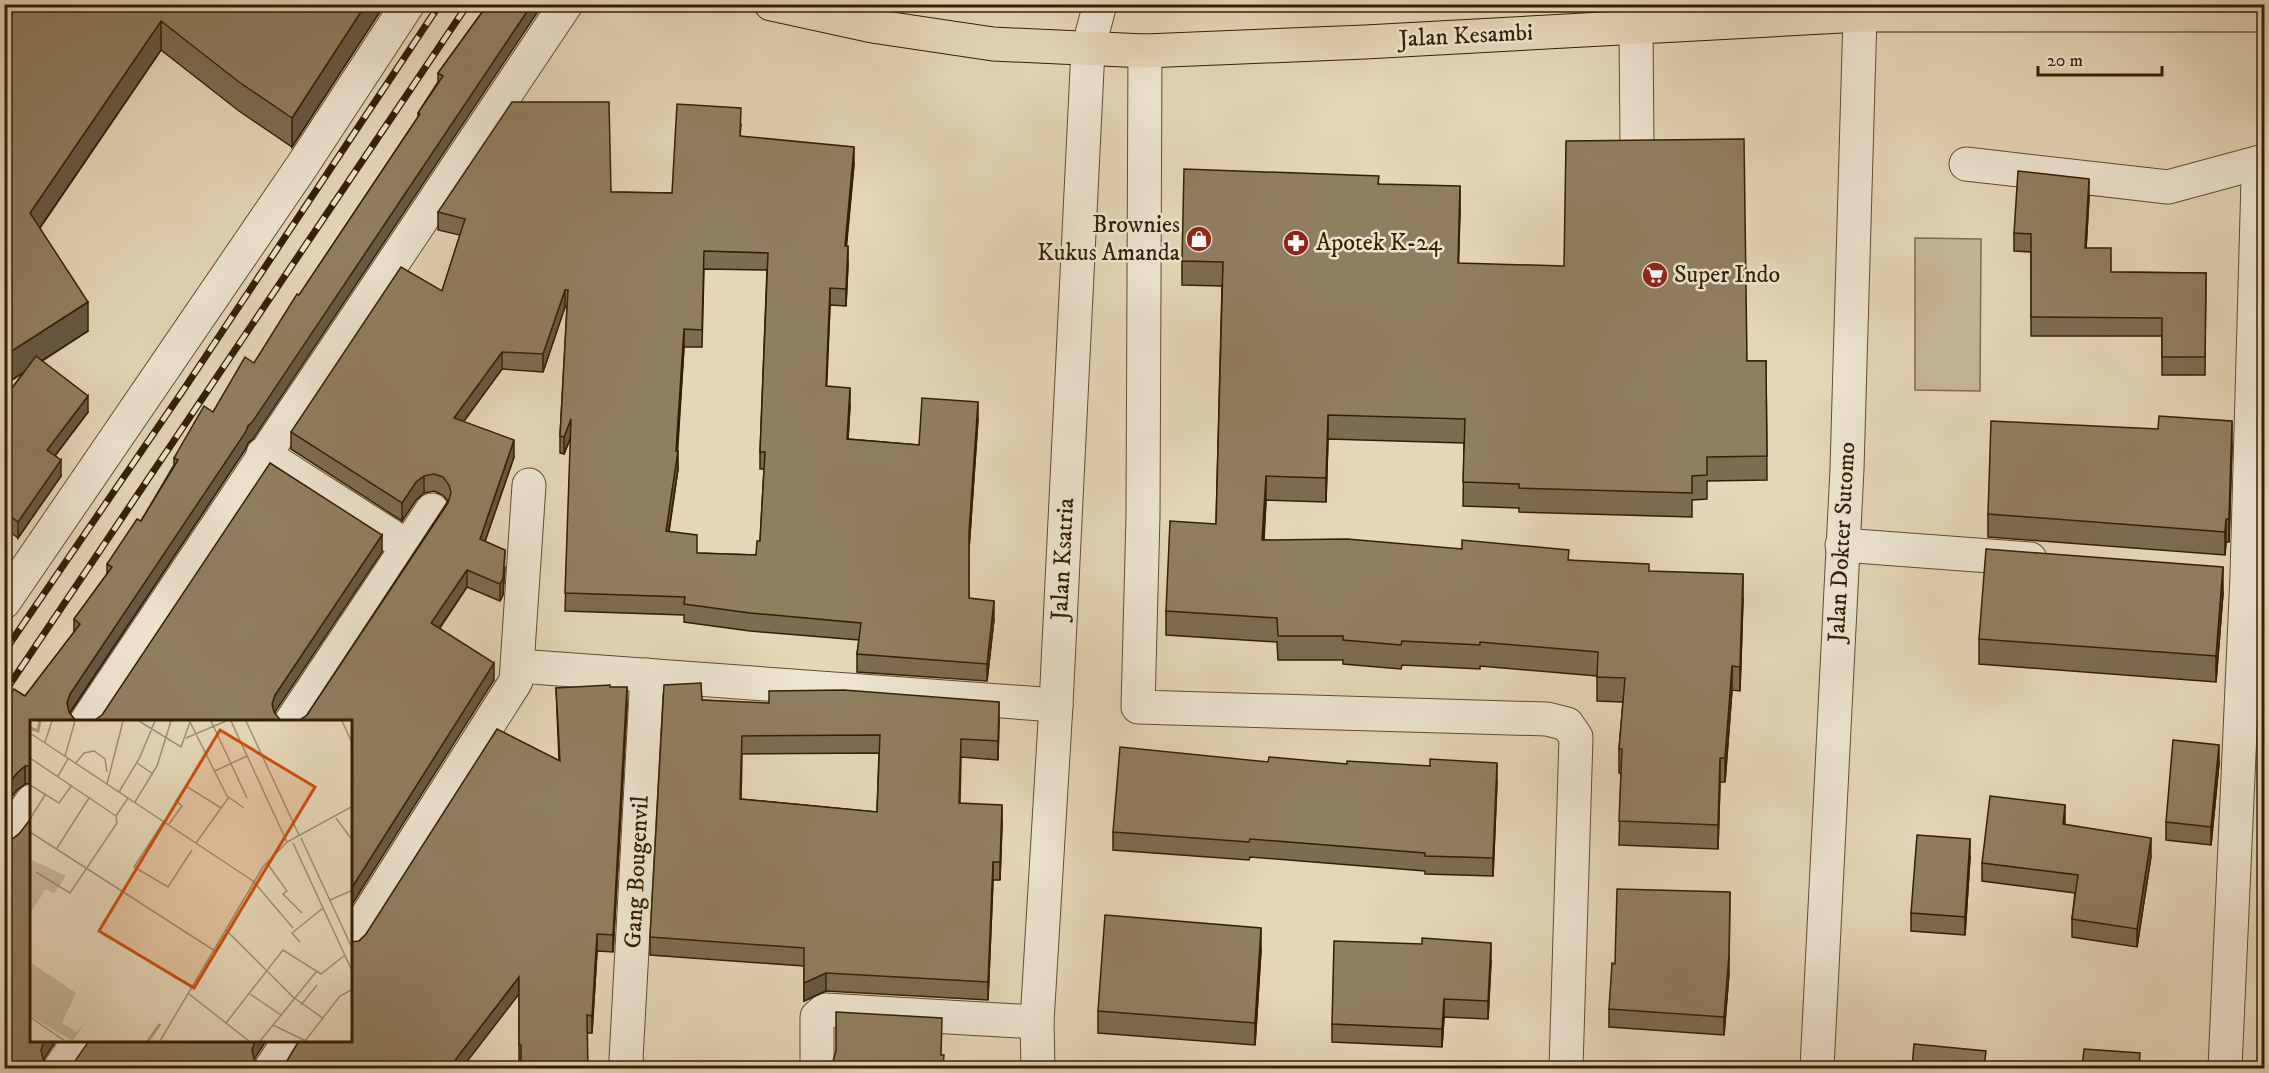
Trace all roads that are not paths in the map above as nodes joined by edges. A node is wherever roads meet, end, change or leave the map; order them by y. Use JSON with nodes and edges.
{"nodes":[{"id":1,"x":408,"y":4,"type":"edge"},
{"id":2,"x":566,"y":4,"type":"edge"},
{"id":3,"x":771,"y":4,"type":"edge"},
{"id":4,"x":1100,"y":4,"type":"edge"},
{"id":5,"x":779,"y":5,"type":"edge"},
{"id":6,"x":875,"y":15,"type":"edge"},
{"id":7,"x":1860,"y":15,"type":"junction"},
{"id":8,"x":2265,"y":15,"type":"edge"},
{"id":9,"x":1628,"y":19,"type":"edge"},
{"id":10,"x":1088,"y":49,"type":"junction"},
{"id":11,"x":1145,"y":51,"type":"junction"},
{"id":12,"x":1637,"y":146,"type":"edge"},
{"id":13,"x":2265,"y":161,"type":"edge"},
{"id":14,"x":1966,"y":164,"type":"dead end"},
{"id":15,"x":2265,"y":166,"type":"edge"},
{"id":16,"x":263,"y":454,"type":"junction"},
{"id":17,"x":529,"y":485,"type":"dead end"},
{"id":18,"x":432,"y":510,"type":"dead end"},
{"id":19,"x":1842,"y":545,"type":"junction"},
{"id":20,"x":407,"y":546,"type":"junction"},
{"id":21,"x":2060,"y":562,"type":"edge"},
{"id":22,"x":4,"y":602,"type":"edge"},
{"id":23,"x":518,"y":666,"type":"junction"},
{"id":24,"x":647,"y":675,"type":"junction"},
{"id":25,"x":1056,"y":705,"type":"junction"},
{"id":26,"x":87,"y":720,"type":"edge"},
{"id":27,"x":292,"y":720,"type":"edge"},
{"id":28,"x":30,"y":804,"type":"edge"},
{"id":29,"x":4,"y":840,"type":"edge"},
{"id":30,"x":357,"y":920,"type":"edge"},
{"id":31,"x":1037,"y":1022,"type":"junction"},
{"id":32,"x":77,"y":1043,"type":"edge"},
{"id":33,"x":287,"y":1043,"type":"edge"},
{"id":34,"x":60,"y":1068,"type":"edge"},
{"id":35,"x":271,"y":1068,"type":"edge"},
{"id":36,"x":628,"y":1068,"type":"edge"},
{"id":37,"x":818,"y":1068,"type":"edge"},
{"id":38,"x":1038,"y":1068,"type":"edge"},
{"id":39,"x":1566,"y":1068,"type":"edge"},
{"id":40,"x":1817,"y":1068,"type":"edge"},
{"id":41,"x":2225,"y":1068,"type":"edge"}],
"edges":[{"from":1,"to":22,"type":"street"},
{"from":2,"to":16,"type":"street"},
{"from":3,"to":5,"type":"main road","name":"Jalan Kesambi"},
{"from":4,"to":10,"type":"street","name":"Jalan Ksatria"},
{"from":5,"to":6,"type":"main road","name":"Jalan Kesambi"},
{"from":6,"to":10,"type":"main road","name":"Jalan Kesambi"},
{"from":7,"to":8,"type":"main road","name":"Jalan Kesambi"},
{"from":7,"to":9,"type":"main road","name":"Jalan Kesambi"},
{"from":7,"to":19,"type":"street","name":"Jalan Dokter Sutomo"},
{"from":9,"to":11,"type":"main road","name":"Jalan Kesambi"},
{"from":9,"to":12,"type":"street"},
{"from":10,"to":11,"type":"main road","name":"Jalan Kesambi"},
{"from":10,"to":25,"type":"street","name":"Jalan Ksatria"},
{"from":11,"to":39,"type":"street"},
{"from":13,"to":14,"type":"street"},
{"from":15,"to":41,"type":"street"},
{"from":16,"to":20,"type":"street"},
{"from":16,"to":26,"type":"street"},
{"from":17,"to":23,"type":"street"},
{"from":18,"to":20,"type":"street"},
{"from":19,"to":21,"type":"street"},
{"from":19,"to":40,"type":"street","name":"Jalan Dokter Sutomo"},
{"from":20,"to":27,"type":"street"},
{"from":23,"to":24,"type":"street"},
{"from":23,"to":30,"type":"street"},
{"from":24,"to":25,"type":"street"},
{"from":24,"to":36,"type":"street","name":"Gang Bougenvil"},
{"from":25,"to":31,"type":"street","name":"Jalan Ksatria"},
{"from":28,"to":29,"type":"street"},
{"from":31,"to":37,"type":"street"},
{"from":31,"to":38,"type":"street","name":"Jalan Ksatria"},
{"from":32,"to":34,"type":"street"},
{"from":33,"to":35,"type":"street"}]}
